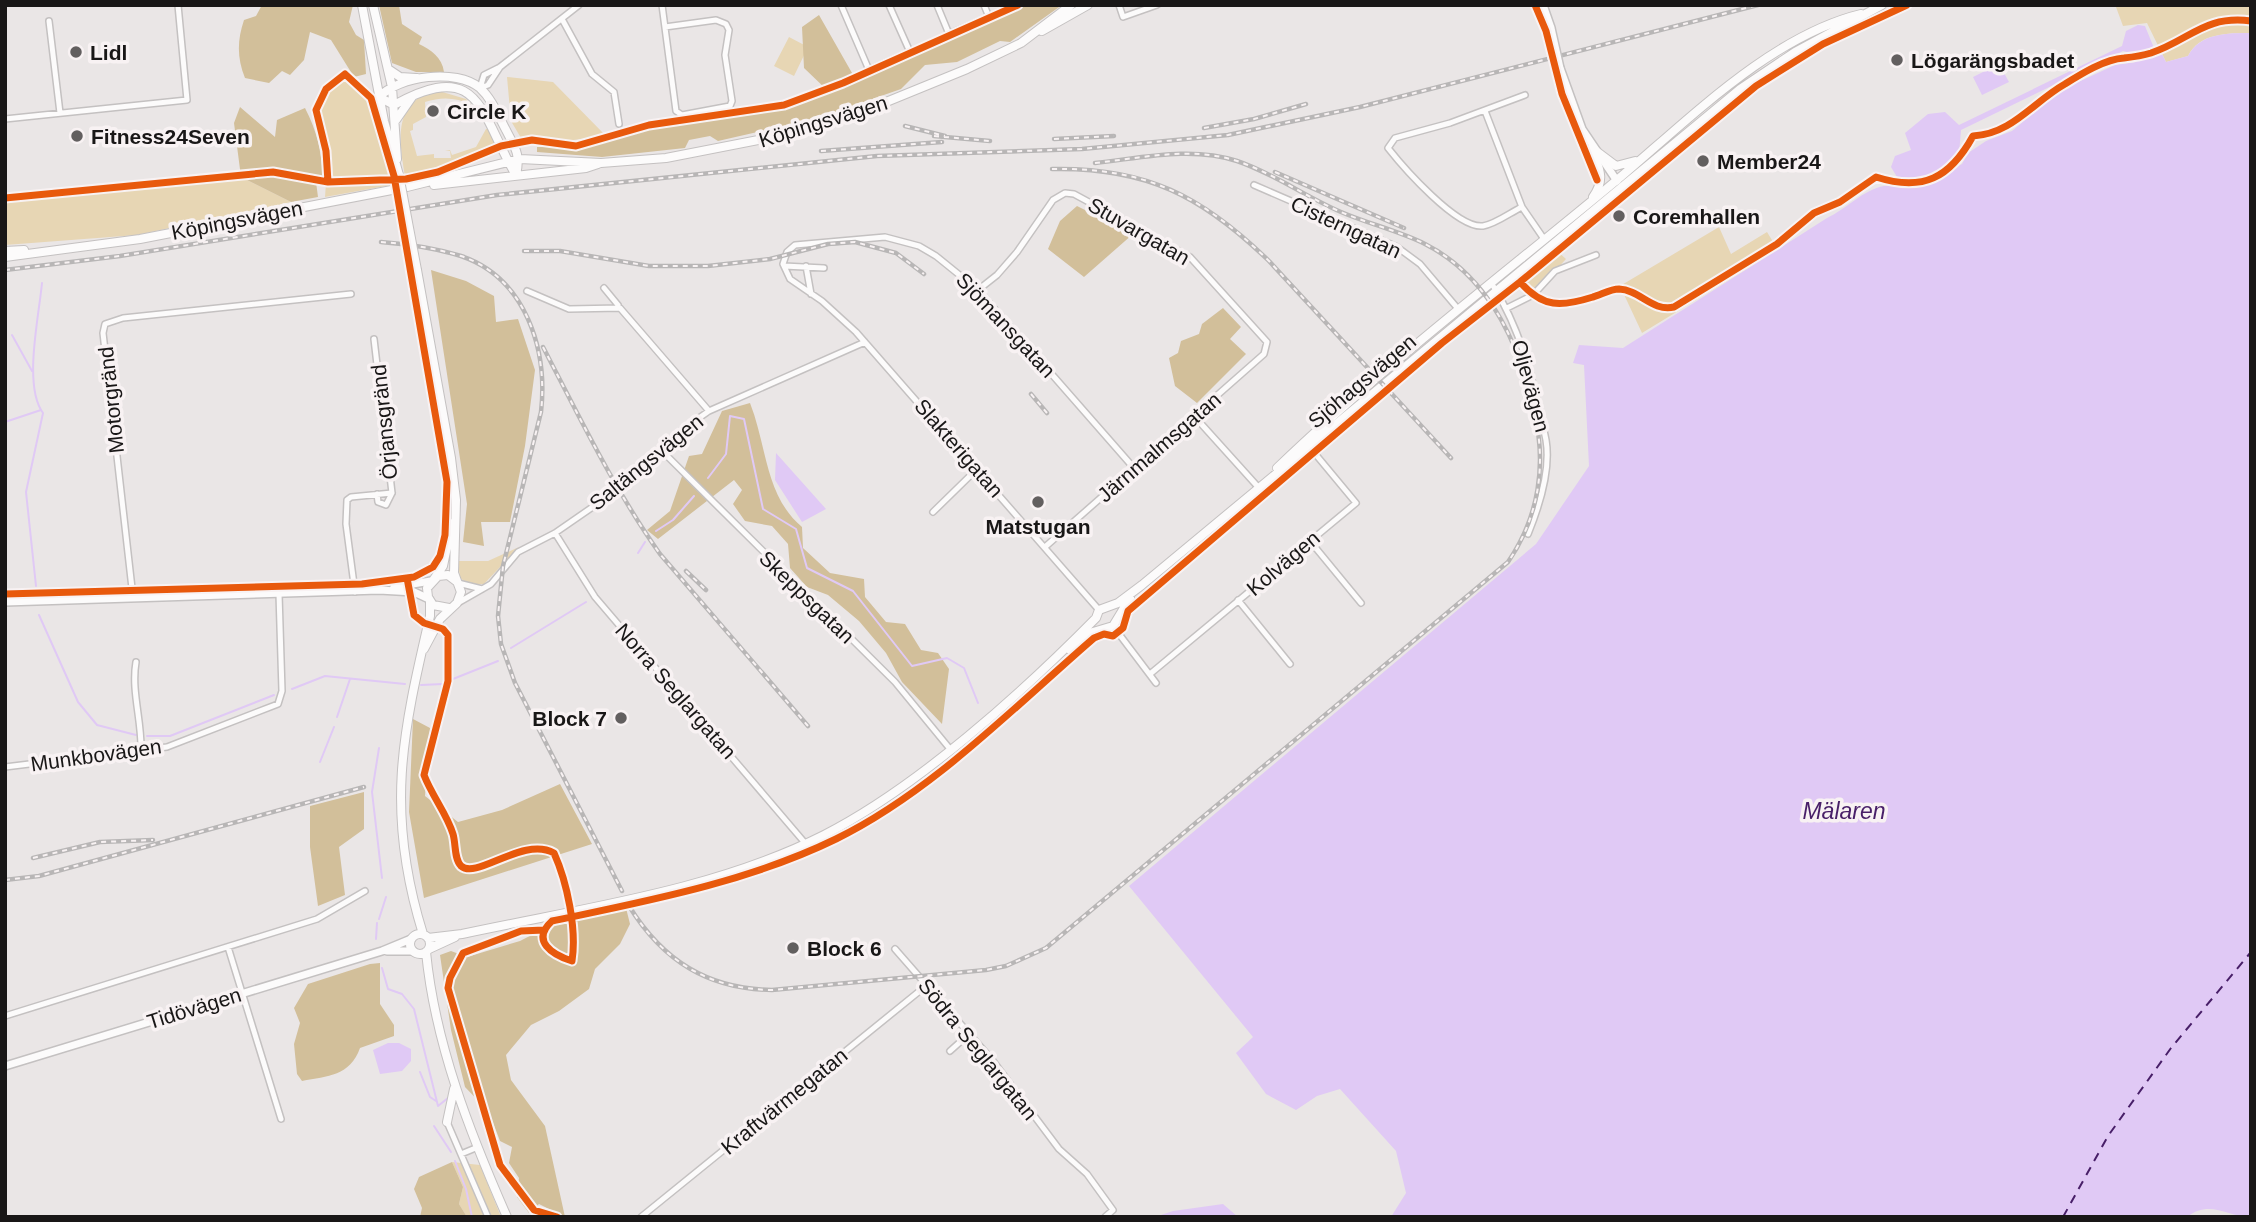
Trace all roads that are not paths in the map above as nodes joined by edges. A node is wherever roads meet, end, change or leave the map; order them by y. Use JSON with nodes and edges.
{"nodes":[{"id":1,"x":178,"y":5,"type":"edge"},
{"id":2,"x":362,"y":5,"type":"edge"},
{"id":3,"x":373,"y":5,"type":"edge"},
{"id":4,"x":579,"y":5,"type":"edge"},
{"id":5,"x":662,"y":5,"type":"edge"},
{"id":6,"x":841,"y":5,"type":"edge"},
{"id":7,"x":889,"y":5,"type":"edge"},
{"id":8,"x":936,"y":5,"type":"edge"},
{"id":9,"x":985,"y":5,"type":"edge"},
{"id":10,"x":1071,"y":5,"type":"edge"},
{"id":11,"x":1088,"y":5,"type":"edge"},
{"id":12,"x":1119,"y":5,"type":"edge"},
{"id":13,"x":1157,"y":5,"type":"edge"},
{"id":14,"x":1543,"y":5,"type":"edge"},
{"id":15,"x":1882,"y":5,"type":"edge"},
{"id":16,"x":1870,"y":11,"type":"junction"},
{"id":17,"x":562,"y":19,"type":"junction"},
{"id":18,"x":49,"y":21,"type":"dead end"},
{"id":19,"x":665,"y":27,"type":"junction"},
{"id":20,"x":1033,"y":35,"type":"junction"},
{"id":21,"x":1765,"y":61,"type":"junction"},
{"id":22,"x":388,"y":69,"type":"junction"},
{"id":23,"x":430,"y":78,"type":"junction"},
{"id":24,"x":1752,"y":80,"type":"junction"},
{"id":25,"x":392,"y":87,"type":"junction"},
{"id":26,"x":480,"y":88,"type":"junction"},
{"id":27,"x":414,"y":94,"type":"junction"},
{"id":28,"x":1525,"y":95,"type":"dead end"},
{"id":29,"x":379,"y":97,"type":"junction"},
{"id":30,"x":473,"y":97,"type":"junction"},
{"id":31,"x":394,"y":105,"type":"junction"},
{"id":32,"x":1702,"y":109,"type":"junction"},
{"id":33,"x":1485,"y":111,"type":"junction"},
{"id":34,"x":60,"y":113,"type":"junction"},
{"id":35,"x":5,"y":119,"type":"edge"},
{"id":36,"x":495,"y":119,"type":"junction"},
{"id":37,"x":396,"y":120,"type":"junction"},
{"id":38,"x":619,"y":124,"type":"dead end"},
{"id":39,"x":513,"y":144,"type":"junction"},
{"id":40,"x":502,"y":148,"type":"junction"},
{"id":41,"x":1592,"y":148,"type":"junction"},
{"id":42,"x":1648,"y":154,"type":"junction"},
{"id":43,"x":544,"y":158,"type":"junction"},
{"id":44,"x":520,"y":159,"type":"junction"},
{"id":45,"x":507,"y":161,"type":"junction"},
{"id":46,"x":601,"y":163,"type":"junction"},
{"id":47,"x":493,"y":164,"type":"junction"},
{"id":48,"x":398,"y":174,"type":"junction"},
{"id":49,"x":516,"y":175,"type":"junction"},
{"id":50,"x":1619,"y":184,"type":"junction"},
{"id":51,"x":1254,"y":185,"type":"dead end"},
{"id":52,"x":407,"y":187,"type":"junction"},
{"id":53,"x":1590,"y":202,"type":"junction"},
{"id":54,"x":1522,"y":206,"type":"junction"},
{"id":55,"x":1546,"y":243,"type":"junction"},
{"id":56,"x":66,"y":248,"type":"junction"},
{"id":57,"x":5,"y":251,"type":"edge"},
{"id":58,"x":1597,"y":256,"type":"dead end"},
{"id":59,"x":5,"y":257,"type":"edge"},
{"id":60,"x":806,"y":267,"type":"junction"},
{"id":61,"x":824,"y":268,"type":"dead end"},
{"id":62,"x":785,"y":269,"type":"junction"},
{"id":63,"x":604,"y":288,"type":"dead end"},
{"id":64,"x":1494,"y":288,"type":"junction"},
{"id":65,"x":978,"y":290,"type":"junction"},
{"id":66,"x":527,"y":291,"type":"dead end"},
{"id":67,"x":351,"y":294,"type":"dead end"},
{"id":68,"x":811,"y":294,"type":"junction"},
{"id":69,"x":620,"y":308,"type":"junction"},
{"id":70,"x":1507,"y":309,"type":"junction"},
{"id":71,"x":1462,"y":314,"type":"junction"},
{"id":72,"x":374,"y":339,"type":"dead end"},
{"id":73,"x":865,"y":342,"type":"junction"},
{"id":74,"x":1267,"y":344,"type":"joint"},
{"id":75,"x":709,"y":411,"type":"junction"},
{"id":76,"x":1195,"y":417,"type":"junction"},
{"id":77,"x":1307,"y":445,"type":"junction"},
{"id":78,"x":660,"y":449,"type":"junction"},
{"id":79,"x":1133,"y":467,"type":"junction"},
{"id":80,"x":977,"y":469,"type":"junction"},
{"id":81,"x":1259,"y":488,"type":"junction"},
{"id":82,"x":392,"y":493,"type":"junction"},
{"id":83,"x":377,"y":494,"type":"junction"},
{"id":84,"x":456,"y":500,"type":"junction"},
{"id":85,"x":933,"y":512,"type":"dead end"},
{"id":86,"x":555,"y":533,"type":"junction"},
{"id":87,"x":1528,"y":534,"type":"dead end"},
{"id":88,"x":1310,"y":541,"type":"junction"},
{"id":89,"x":1045,"y":547,"type":"junction"},
{"id":90,"x":432,"y":580,"type":"junction"},
{"id":91,"x":457,"y":582,"type":"junction"},
{"id":92,"x":1142,"y":584,"type":"junction"},
{"id":93,"x":482,"y":589,"type":"junction"},
{"id":94,"x":379,"y":590,"type":"junction"},
{"id":95,"x":355,"y":592,"type":"junction"},
{"id":96,"x":279,"y":594,"type":"junction"},
{"id":97,"x":132,"y":597,"type":"junction"},
{"id":98,"x":429,"y":600,"type":"junction"},
{"id":99,"x":1238,"y":600,"type":"junction"},
{"id":100,"x":5,"y":602,"type":"edge"},
{"id":101,"x":1361,"y":603,"type":"dead end"},
{"id":102,"x":451,"y":607,"type":"junction"},
{"id":103,"x":1109,"y":607,"type":"junction"},
{"id":104,"x":1098,"y":614,"type":"junction"},
{"id":105,"x":1118,"y":617,"type":"junction"},
{"id":106,"x":1113,"y":626,"type":"junction"},
{"id":107,"x":1102,"y":627,"type":"junction"},
{"id":108,"x":424,"y":649,"type":"junction"},
{"id":109,"x":136,"y":662,"type":"dead end"},
{"id":110,"x":1290,"y":664,"type":"dead end"},
{"id":111,"x":1150,"y":674,"type":"junction"},
{"id":112,"x":1035,"y":677,"type":"junction"},
{"id":113,"x":1156,"y":682,"type":"dead end"},
{"id":114,"x":950,"y":749,"type":"junction"},
{"id":115,"x":141,"y":751,"type":"junction"},
{"id":116,"x":5,"y":767,"type":"edge"},
{"id":117,"x":805,"y":843,"type":"junction"},
{"id":118,"x":365,"y":891,"type":"dead end"},
{"id":119,"x":462,"y":934,"type":"junction"},
{"id":120,"x":419,"y":936,"type":"junction"},
{"id":121,"x":228,"y":947,"type":"junction"},
{"id":122,"x":895,"y":949,"type":"dead end"},
{"id":123,"x":382,"y":951,"type":"junction"},
{"id":124,"x":421,"y":951,"type":"junction"},
{"id":125,"x":926,"y":985,"type":"junction"},
{"id":126,"x":242,"y":993,"type":"junction"},
{"id":127,"x":5,"y":1016,"type":"edge"},
{"id":128,"x":969,"y":1034,"type":"junction"},
{"id":129,"x":950,"y":1051,"type":"dead end"},
{"id":130,"x":5,"y":1066,"type":"edge"},
{"id":131,"x":455,"y":1086,"type":"junction"},
{"id":132,"x":281,"y":1119,"type":"dead end"},
{"id":133,"x":447,"y":1122,"type":"joint"},
{"id":134,"x":478,"y":1147,"type":"junction"},
{"id":135,"x":461,"y":1154,"type":"junction"},
{"id":136,"x":488,"y":1217,"type":"edge"},
{"id":137,"x":507,"y":1217,"type":"edge"},
{"id":138,"x":641,"y":1217,"type":"edge"},
{"id":139,"x":1105,"y":1217,"type":"edge"}],
"edges":[{"from":1,"to":34,"type":"street"},
{"from":2,"to":29,"type":"main road"},
{"from":3,"to":22,"type":"main road"},
{"from":4,"to":17,"type":"street"},
{"from":5,"to":19,"type":"street"},
{"from":6,"to":7,"type":"street"},
{"from":8,"to":9,"type":"street"},
{"from":10,"to":20,"type":"main road","name":"Köpingsvägen"},
{"from":11,"to":20,"type":"main road","name":"Köpingsvägen"},
{"from":12,"to":13,"type":"street"},
{"from":14,"to":41,"type":"street","bridge":true},
{"from":15,"to":16,"type":"main road","name":"Sjöhagsvägen"},
{"from":16,"to":21,"type":"main road","name":"Sjöhagsvägen"},
{"from":16,"to":24,"type":"main road","name":"Sjöhagsvägen"},
{"from":17,"to":26,"type":"street"},
{"from":17,"to":38,"type":"street"},
{"from":18,"to":34,"type":"street"},
{"from":19,"to":19,"type":"street"},
{"from":20,"to":46,"type":"main road","name":"Köpingsvägen"},
{"from":21,"to":24,"type":"main road"},
{"from":21,"to":32,"type":"main road","name":"Sjöhagsvägen"},
{"from":22,"to":23,"type":"main road"},
{"from":22,"to":25,"type":"main road"},
{"from":23,"to":25,"type":"main road"},
{"from":23,"to":26,"type":"main road"},
{"from":24,"to":32,"type":"main road"},
{"from":24,"to":50,"type":"main road","name":"Sjöhagsvägen"},
{"from":25,"to":29,"type":"main road"},
{"from":25,"to":31,"type":"main road"},
{"from":26,"to":30,"type":"main road"},
{"from":26,"to":36,"type":"main road"},
{"from":27,"to":30,"type":"main road"},
{"from":27,"to":31,"type":"main road"},
{"from":27,"to":37,"type":"main road"},
{"from":28,"to":33,"type":"street"},
{"from":29,"to":31,"type":"main road"},
{"from":29,"to":48,"type":"main road"},
{"from":30,"to":36,"type":"main road"},
{"from":31,"to":37,"type":"main road"},
{"from":32,"to":42,"type":"main road","name":"Sjöhagsvägen"},
{"from":33,"to":54,"type":"street"},
{"from":33,"to":54,"type":"street"},
{"from":34,"to":35,"type":"street"},
{"from":36,"to":39,"type":"main road"},
{"from":36,"to":40,"type":"main road"},
{"from":37,"to":48,"type":"main road"},
{"from":39,"to":43,"type":"main road"},
{"from":39,"to":44,"type":"main road"},
{"from":40,"to":45,"type":"main road"},
{"from":40,"to":47,"type":"main road"},
{"from":41,"to":42,"type":"main road"},
{"from":41,"to":50,"type":"street"},
{"from":41,"to":53,"type":"main road"},
{"from":42,"to":50,"type":"main road","name":"Sjöhagsvägen"},
{"from":43,"to":44,"type":"main road","name":"Köpingsvägen"},
{"from":43,"to":46,"type":"main road","name":"Köpingsvägen"},
{"from":44,"to":45,"type":"main road","name":"Köpingsvägen"},
{"from":44,"to":49,"type":"main road"},
{"from":45,"to":47,"type":"main road","name":"Köpingsvägen"},
{"from":45,"to":49,"type":"main road"},
{"from":46,"to":49,"type":"main road","name":"Köpingsvägen"},
{"from":47,"to":52,"type":"main road","name":"Köpingsvägen"},
{"from":48,"to":84,"type":"main road","bridge":true},
{"from":49,"to":52,"type":"main road","name":"Köpingsvägen"},
{"from":50,"to":53,"type":"main road","name":"Sjöhagsvägen"},
{"from":50,"to":55,"type":"main road","name":"Sjöhagsvägen"},
{"from":51,"to":71,"type":"street","name":"Cisterngatan"},
{"from":52,"to":56,"type":"main road","name":"Köpingsvägen"},
{"from":53,"to":55,"type":"main road","name":"Sjöhagsvägen"},
{"from":54,"to":55,"type":"street"},
{"from":55,"to":64,"type":"main road","name":"Sjöhagsvägen"},
{"from":56,"to":57,"type":"main road","name":"Köpingsvägen"},
{"from":56,"to":59,"type":"main road","name":"Köpingsvägen"},
{"from":58,"to":70,"type":"street"},
{"from":60,"to":61,"type":"street"},
{"from":60,"to":62,"type":"street"},
{"from":60,"to":68,"type":"street"},
{"from":62,"to":65,"type":"street","name":"Sjömansgatan"},
{"from":62,"to":68,"type":"street","name":"Slakterigatan"},
{"from":63,"to":69,"type":"street"},
{"from":64,"to":70,"type":"street","name":"Oljevägen"},
{"from":64,"to":71,"type":"main road","name":"Sjöhagsvägen"},
{"from":65,"to":74,"type":"street","name":"Stuvargatan"},
{"from":65,"to":79,"type":"street","name":"Sjömansgatan"},
{"from":66,"to":69,"type":"street"},
{"from":67,"to":97,"type":"street","name":"Motorgränd"},
{"from":68,"to":73,"type":"street","name":"Slakterigatan"},
{"from":69,"to":75,"type":"street"},
{"from":70,"to":87,"type":"street","name":"Oljevägen"},
{"from":71,"to":77,"type":"main road","name":"Sjöhagsvägen"},
{"from":72,"to":82,"type":"street","name":"Örjansgränd"},
{"from":73,"to":75,"type":"street","name":"Saltängsvägen"},
{"from":73,"to":80,"type":"street","name":"Slakterigatan"},
{"from":74,"to":76,"type":"street","name":"Järnmalmsgatan"},
{"from":75,"to":78,"type":"street","name":"Saltängsvägen"},
{"from":76,"to":79,"type":"street","name":"Järnmalmsgatan"},
{"from":76,"to":81,"type":"street"},
{"from":77,"to":81,"type":"main road","name":"Sjöhagsvägen"},
{"from":77,"to":88,"type":"street","name":"Kolvägen"},
{"from":78,"to":86,"type":"street","name":"Saltängsvägen"},
{"from":78,"to":114,"type":"street","name":"Skeppsgatan"},
{"from":79,"to":89,"type":"street","name":"Järnmalmsgatan"},
{"from":80,"to":85,"type":"street"},
{"from":80,"to":89,"type":"street","name":"Slakterigatan"},
{"from":81,"to":92,"type":"main road","name":"Sjöhagsvägen"},
{"from":82,"to":83,"type":"street","name":"Örjansgränd"},
{"from":82,"to":83,"type":"street"},
{"from":83,"to":95,"type":"street","name":"Örjansgränd"},
{"from":84,"to":90,"type":"main road"},
{"from":84,"to":91,"type":"main road"},
{"from":86,"to":93,"type":"street","name":"Saltängsvägen"},
{"from":86,"to":117,"type":"street","name":"Norra Seglargatan"},
{"from":88,"to":99,"type":"street","name":"Kolvägen"},
{"from":88,"to":101,"type":"street"},
{"from":89,"to":104,"type":"street","name":"Slakterigatan"},
{"from":90,"to":91,"type":"main road"},
{"from":90,"to":94,"type":"street"},
{"from":90,"to":98,"type":"main road"},
{"from":91,"to":93,"type":"street"},
{"from":91,"to":102,"type":"main road"},
{"from":92,"to":103,"type":"main road","name":"Sjöhagsvägen"},
{"from":92,"to":105,"type":"main road","name":"Sjöhagsvägen"},
{"from":93,"to":102,"type":"street","name":"Saltängsvägen"},
{"from":94,"to":95,"type":"street"},
{"from":94,"to":98,"type":"street"},
{"from":95,"to":96,"type":"street"},
{"from":96,"to":97,"type":"street"},
{"from":96,"to":115,"type":"street","name":"Munkbovägen"},
{"from":97,"to":100,"type":"street"},
{"from":98,"to":102,"type":"main road"},
{"from":98,"to":108,"type":"main road"},
{"from":99,"to":110,"type":"street"},
{"from":99,"to":111,"type":"street","name":"Kolvägen"},
{"from":102,"to":108,"type":"main road"},
{"from":103,"to":104,"type":"main road","name":"Sjöhagsvägen"},
{"from":103,"to":105,"type":"main road"},
{"from":104,"to":107,"type":"main road"},
{"from":104,"to":112,"type":"main road","name":"Sjöhagsvägen"},
{"from":105,"to":106,"type":"main road","name":"Sjöhagsvägen"},
{"from":106,"to":107,"type":"main road"},
{"from":106,"to":111,"type":"street"},
{"from":107,"to":112,"type":"main road","name":"Sjöhagsvägen"},
{"from":108,"to":120,"type":"main road"},
{"from":109,"to":115,"type":"street"},
{"from":111,"to":113,"type":"street"},
{"from":112,"to":114,"type":"main road","name":"Sjöhagsvägen"},
{"from":114,"to":117,"type":"main road","name":"Sjöhagsvägen"},
{"from":115,"to":116,"type":"street","name":"Munkbovägen"},
{"from":117,"to":119,"type":"main road","name":"Sjöhagsvägen"},
{"from":118,"to":121,"type":"street"},
{"from":119,"to":120,"type":"main road","name":"Sjöhagsvägen"},
{"from":119,"to":124,"type":"main road","name":"Sjöhagsvägen"},
{"from":120,"to":123,"type":"street","name":"Tidövägen"},
{"from":120,"to":124,"type":"main road"},
{"from":120,"to":124,"type":"main road"},
{"from":121,"to":126,"type":"street"},
{"from":121,"to":127,"type":"street"},
{"from":122,"to":125,"type":"street","name":"Södra Seglargatan"},
{"from":123,"to":124,"type":"street","name":"Tidövägen"},
{"from":123,"to":126,"type":"street","name":"Tidövägen"},
{"from":124,"to":131,"type":"main road"},
{"from":125,"to":128,"type":"street","name":"Södra Seglargatan"},
{"from":125,"to":138,"type":"street","name":"Kraftvärmegatan"},
{"from":126,"to":130,"type":"street","name":"Tidövägen"},
{"from":126,"to":132,"type":"street"},
{"from":128,"to":129,"type":"street"},
{"from":128,"to":139,"type":"street","name":"Södra Seglargatan"},
{"from":131,"to":133,"type":"main road"},
{"from":131,"to":134,"type":"main road"},
{"from":133,"to":135,"type":"street"},
{"from":134,"to":135,"type":"street"},
{"from":134,"to":137,"type":"main road"},
{"from":135,"to":136,"type":"street"}]}
